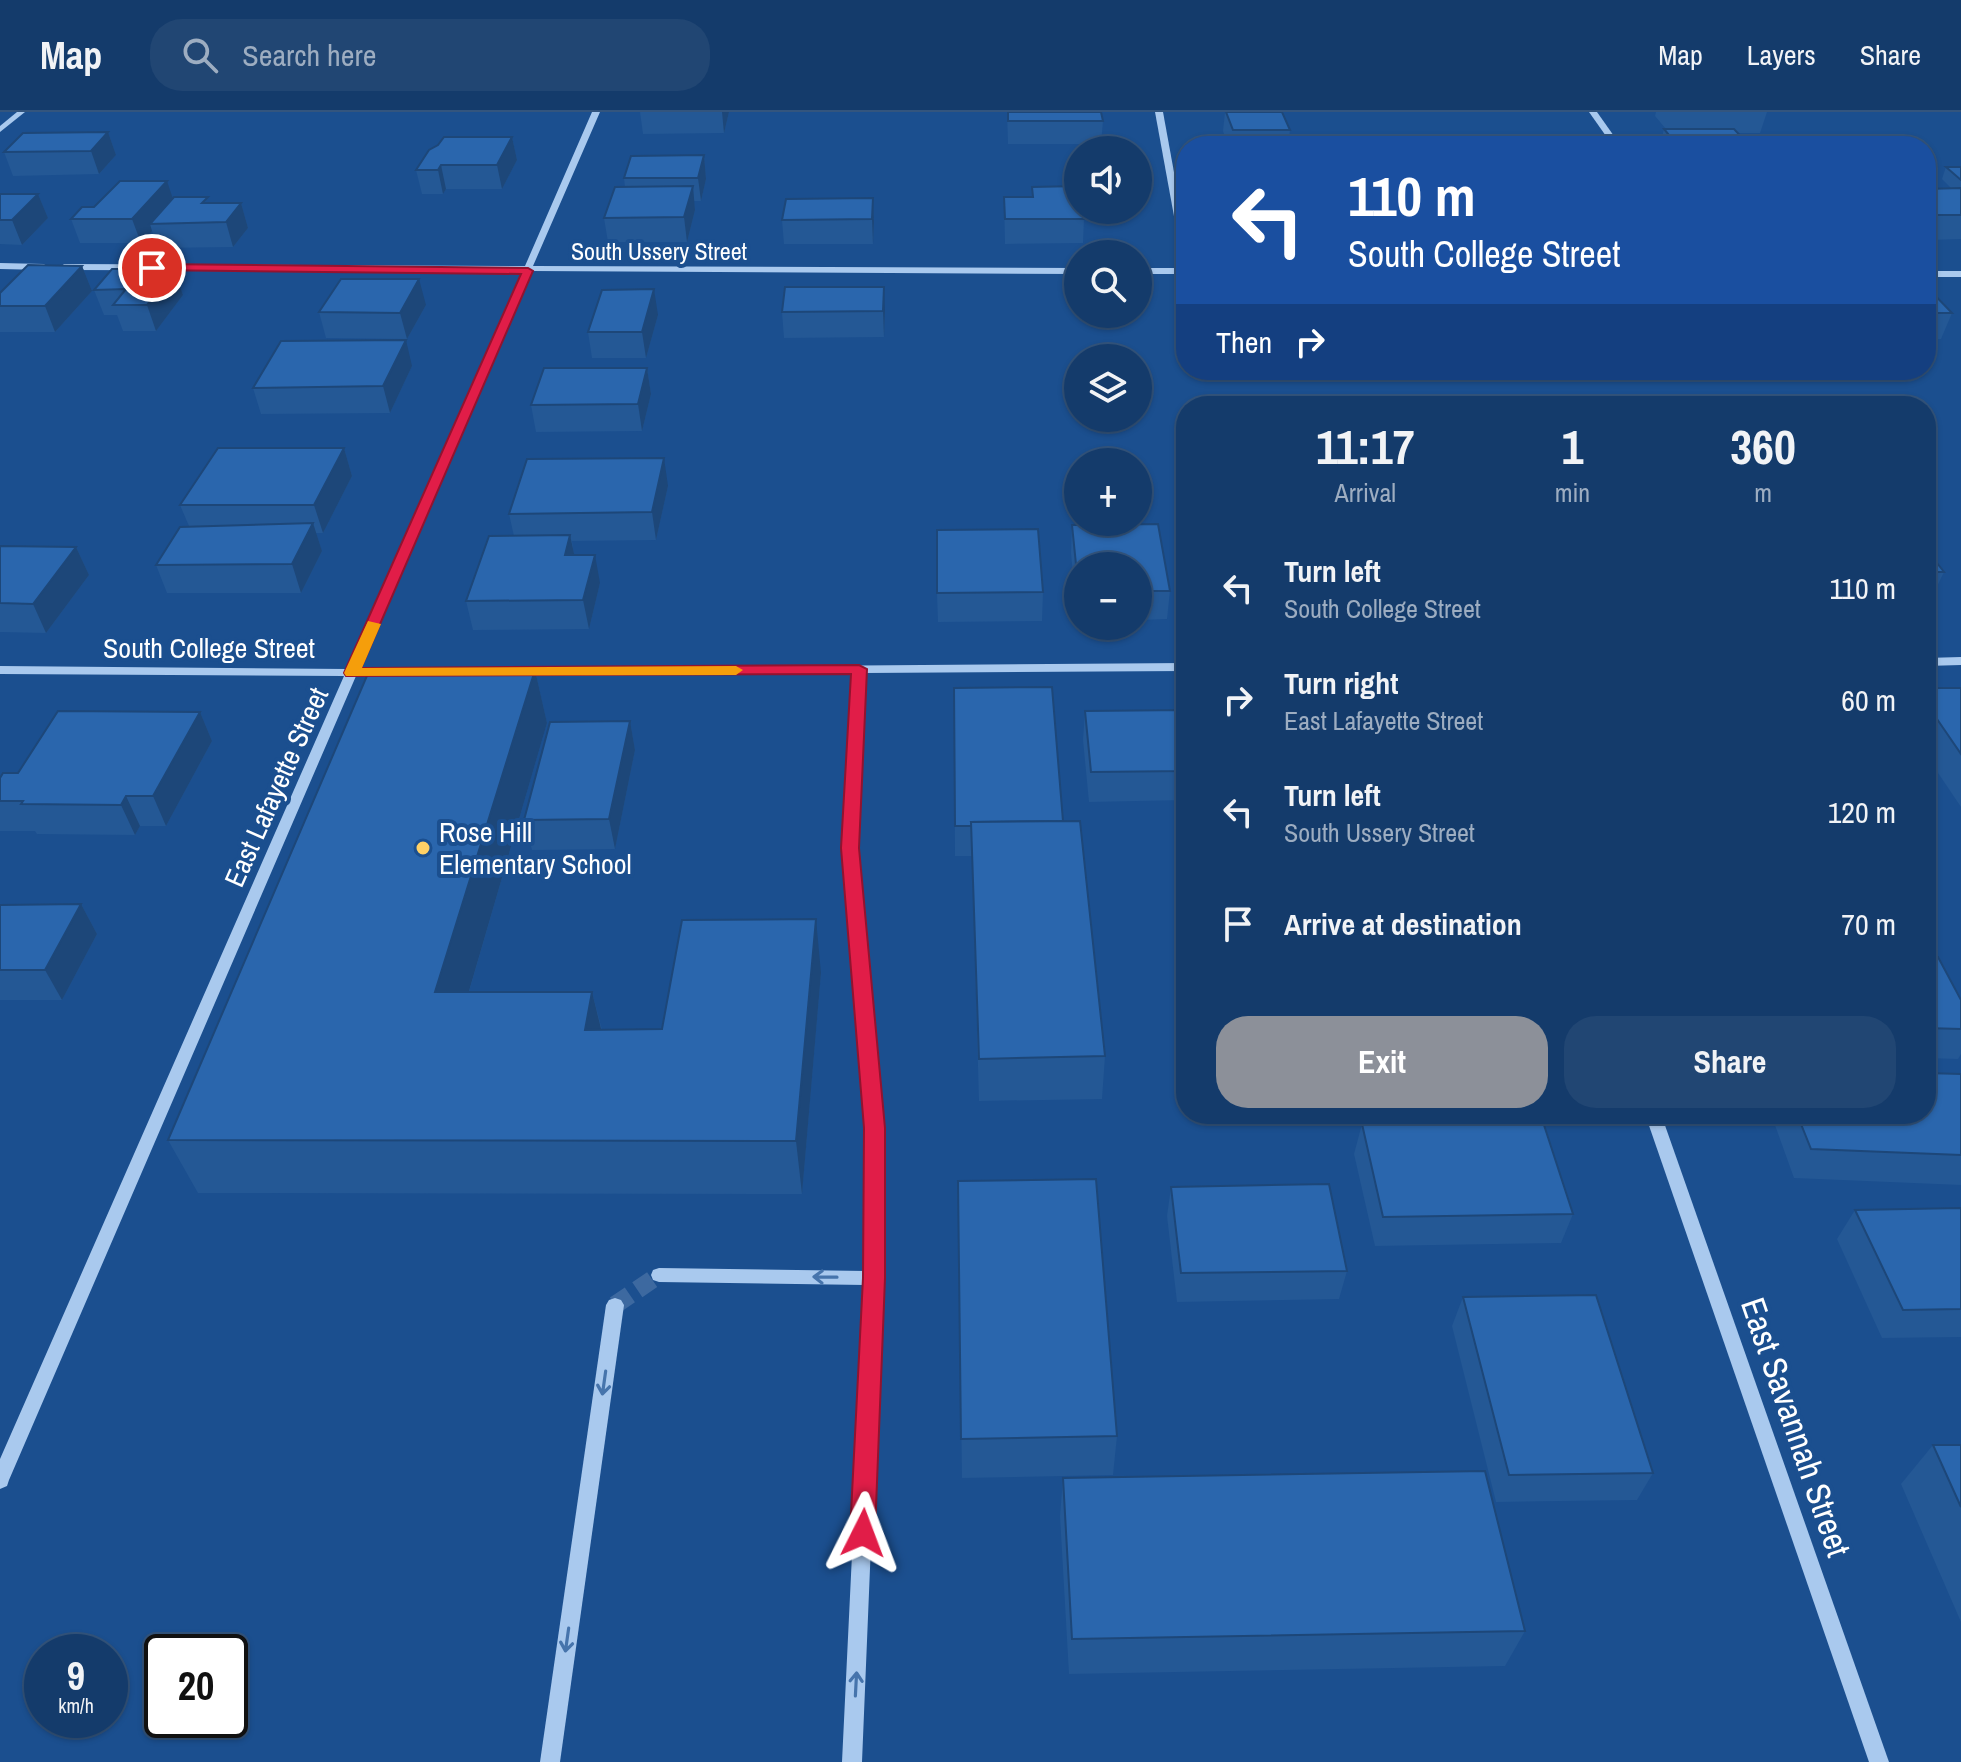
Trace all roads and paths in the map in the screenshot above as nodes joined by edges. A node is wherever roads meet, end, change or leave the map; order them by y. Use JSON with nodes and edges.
{"nodes":[{"id":1,"x":21,"y":112,"type":"edge"},
{"id":2,"x":596,"y":112,"type":"edge"},
{"id":3,"x":1159,"y":112,"type":"edge"},
{"id":4,"x":1593,"y":112,"type":"edge"},
{"id":5,"x":0,"y":130,"type":"edge"},
{"id":6,"x":1610,"y":136,"type":"edge"},
{"id":7,"x":1176,"y":205,"type":"edge"},
{"id":8,"x":0,"y":266,"type":"edge"},
{"id":9,"x":528,"y":271,"type":"junction"},
{"id":10,"x":1064,"y":271,"type":"edge"},
{"id":11,"x":1152,"y":271,"type":"edge"},
{"id":12,"x":1176,"y":271,"type":"edge"},
{"id":13,"x":1936,"y":274,"type":"edge"},
{"id":14,"x":1961,"y":274,"type":"edge"},
{"id":15,"x":1961,"y":661,"type":"edge"},
{"id":16,"x":1936,"y":662,"type":"edge"},
{"id":17,"x":1176,"y":667,"type":"edge"},
{"id":18,"x":859,"y":669,"type":"junction"},
{"id":19,"x":0,"y":670,"type":"edge"},
{"id":20,"x":509,"y":672,"type":"edge"},
{"id":21,"x":352,"y":673,"type":"junction"},
{"id":22,"x":398,"y":673,"type":"edge"},
{"id":23,"x":1656,"y":1124,"type":"edge"},
{"id":24,"x":659,"y":1275,"type":"tunnel mouth"},
{"id":25,"x":874,"y":1278,"type":"junction"},
{"id":26,"x":615,"y":1305,"type":"dead end"},
{"id":27,"x":0,"y":1480,"type":"edge"},
{"id":28,"x":550,"y":1762,"type":"edge"},
{"id":29,"x":852,"y":1762,"type":"edge"},
{"id":30,"x":1879,"y":1762,"type":"edge"}],
"edges":[{"from":1,"to":5,"type":"street"},
{"from":2,"to":9,"type":"street","name":"East Lafayette Street"},
{"from":3,"to":7,"type":"street"},
{"from":4,"to":6,"type":"street"},
{"from":8,"to":9,"type":"street","name":"South Ussery Street"},
{"from":9,"to":10,"type":"street","name":"South Ussery Street"},
{"from":9,"to":21,"type":"street","name":"East Lafayette Street"},
{"from":11,"to":12,"type":"street"},
{"from":13,"to":14,"type":"street"},
{"from":15,"to":16,"type":"street"},
{"from":17,"to":18,"type":"street"},
{"from":18,"to":20,"type":"street"},
{"from":18,"to":25,"type":"street"},
{"from":19,"to":21,"type":"street","name":"South College Street"},
{"from":21,"to":22,"type":"street","name":"South College Street"},
{"from":21,"to":27,"type":"street","name":"East Lafayette Street"},
{"from":23,"to":30,"type":"street","name":"East Savannah Street"},
{"from":25,"to":24,"type":"street","one_way":true},
{"from":29,"to":25,"type":"street","one_way":true},
{"from":26,"to":28,"type":"street","one_way":true}]}
